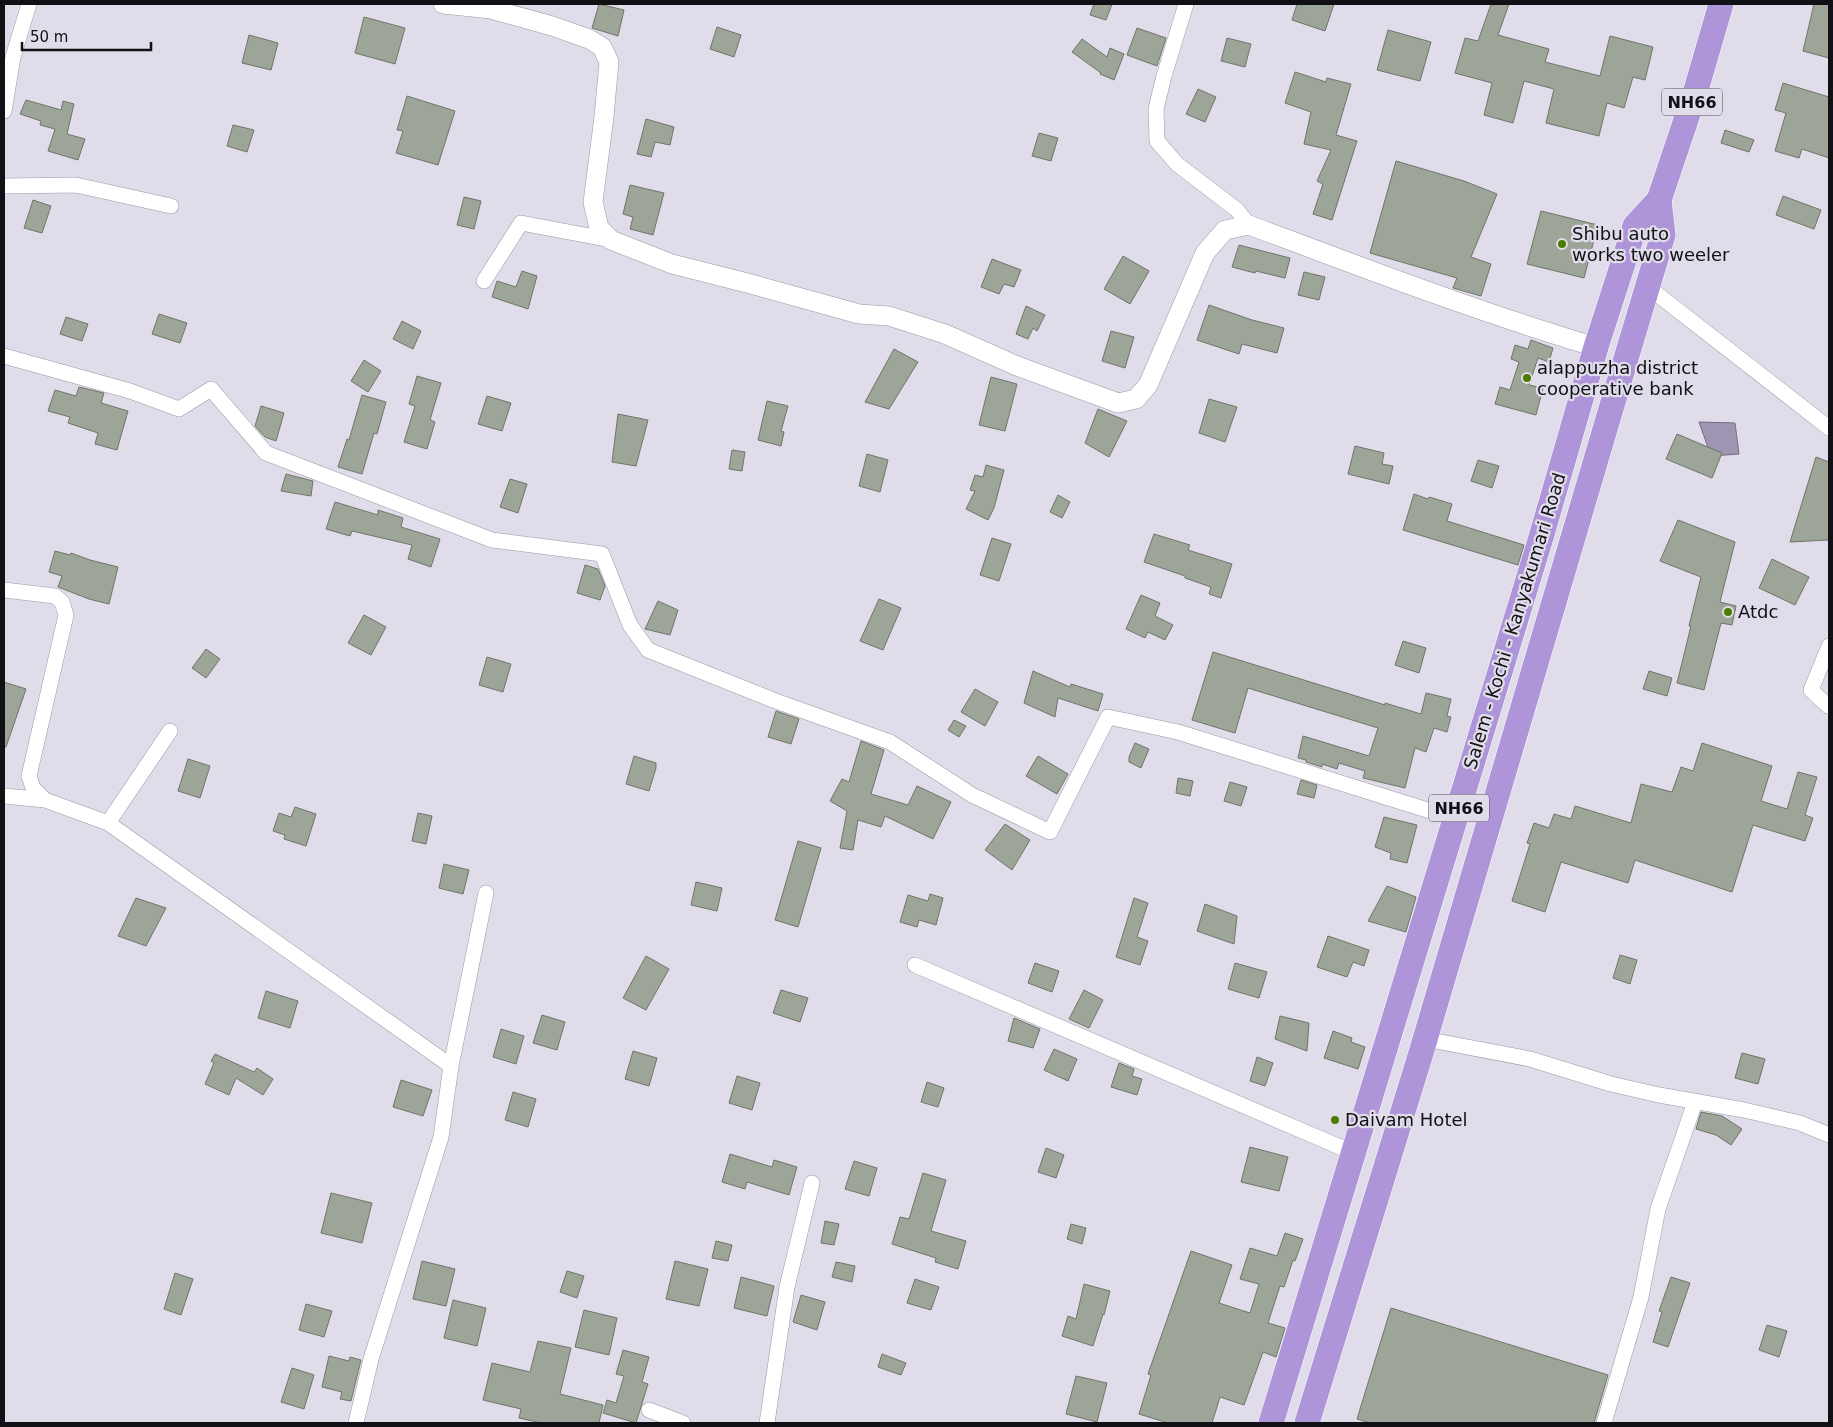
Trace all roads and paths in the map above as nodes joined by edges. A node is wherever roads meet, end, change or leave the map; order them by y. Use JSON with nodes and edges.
{"nodes":[{"id":1,"x":29,"y":4,"type":"edge"},
{"id":2,"x":444,"y":4,"type":"edge"},
{"id":3,"x":1186,"y":4,"type":"edge"},
{"id":4,"x":1721,"y":4,"type":"edge"},
{"id":5,"x":492,"y":6,"type":"edge"},
{"id":6,"x":8,"y":56,"type":"edge"},
{"id":7,"x":4,"y":111,"type":"edge"},
{"id":8,"x":4,"y":186,"type":"edge"},
{"id":9,"x":1658,"y":200,"type":"junction"},
{"id":10,"x":171,"y":206,"type":"dead end"},
{"id":11,"x":1237,"y":210,"type":"junction"},
{"id":12,"x":1249,"y":225,"type":"junction"},
{"id":13,"x":1225,"y":230,"type":"junction"},
{"id":14,"x":611,"y":240,"type":"junction"},
{"id":15,"x":484,"y":281,"type":"dead end"},
{"id":16,"x":1648,"y":287,"type":"junction"},
{"id":17,"x":1596,"y":347,"type":"junction"},
{"id":18,"x":4,"y":356,"type":"edge"},
{"id":19,"x":1829,"y":428,"type":"edge"},
{"id":20,"x":4,"y":590,"type":"edge"},
{"id":21,"x":1829,"y":646,"type":"edge"},
{"id":22,"x":1828,"y":706,"type":"dead end"},
{"id":23,"x":170,"y":731,"type":"dead end"},
{"id":24,"x":4,"y":796,"type":"edge"},
{"id":25,"x":45,"y":800,"type":"junction"},
{"id":26,"x":1456,"y":819,"type":"junction"},
{"id":27,"x":108,"y":823,"type":"junction"},
{"id":28,"x":486,"y":894,"type":"dead end"},
{"id":29,"x":915,"y":965,"type":"dead end"},
{"id":30,"x":1425,"y":1039,"type":"junction"},
{"id":31,"x":452,"y":1066,"type":"junction"},
{"id":32,"x":1695,"y":1102,"type":"junction"},
{"id":33,"x":1829,"y":1135,"type":"edge"},
{"id":34,"x":1354,"y":1153,"type":"junction"},
{"id":35,"x":812,"y":1184,"type":"dead end"},
{"id":36,"x":649,"y":1410,"type":"dead end"},
{"id":37,"x":356,"y":1423,"type":"edge"},
{"id":38,"x":683,"y":1423,"type":"edge"},
{"id":39,"x":767,"y":1423,"type":"edge"},
{"id":40,"x":1271,"y":1423,"type":"edge"},
{"id":41,"x":1307,"y":1423,"type":"edge"},
{"id":42,"x":1604,"y":1423,"type":"edge"}],
"edges":[{"from":1,"to":6,"type":"street"},
{"from":2,"to":5,"type":"street"},
{"from":3,"to":11,"type":"street"},
{"from":4,"to":9,"type":"highway","name":"Salem - Kochi - Kanyakumari Road","number":"NH66"},
{"from":5,"to":14,"type":"street"},
{"from":6,"to":7,"type":"street"},
{"from":8,"to":10,"type":"street"},
{"from":9,"to":16,"type":"highway","name":"Salem - Kochi - Kanyakumari Road","number":"NH66"},
{"from":9,"to":17,"type":"highway","name":"Salem - Kochi - Kanyakumari Road","number":"NH66"},
{"from":11,"to":12,"type":"street"},
{"from":11,"to":13,"type":"street"},
{"from":12,"to":13,"type":"street"},
{"from":12,"to":17,"type":"street"},
{"from":13,"to":14,"type":"street"},
{"from":14,"to":15,"type":"street"},
{"from":16,"to":19,"type":"street"},
{"from":16,"to":30,"type":"highway","name":"Salem - Kochi - Kanyakumari Road","number":"NH66"},
{"from":17,"to":26,"type":"highway","name":"Salem - Kochi - Kanyakumari Road","number":"NH66"},
{"from":18,"to":26,"type":"street"},
{"from":20,"to":25,"type":"street"},
{"from":21,"to":22,"type":"street"},
{"from":23,"to":27,"type":"street"},
{"from":24,"to":25,"type":"street"},
{"from":25,"to":27,"type":"street"},
{"from":26,"to":34,"type":"highway","name":"Salem - Kochi - Kanyakumari Road","number":"NH66"},
{"from":27,"to":31,"type":"street"},
{"from":28,"to":31,"type":"street"},
{"from":29,"to":34,"type":"street"},
{"from":30,"to":32,"type":"street"},
{"from":30,"to":41,"type":"highway","name":"Salem - Kochi - Kanyakumari Road","number":"NH66"},
{"from":31,"to":37,"type":"street"},
{"from":32,"to":33,"type":"street"},
{"from":32,"to":42,"type":"street"},
{"from":34,"to":40,"type":"highway","name":"Salem - Kochi - Kanyakumari Road","number":"NH66"},
{"from":35,"to":39,"type":"street"},
{"from":36,"to":38,"type":"street"}]}
